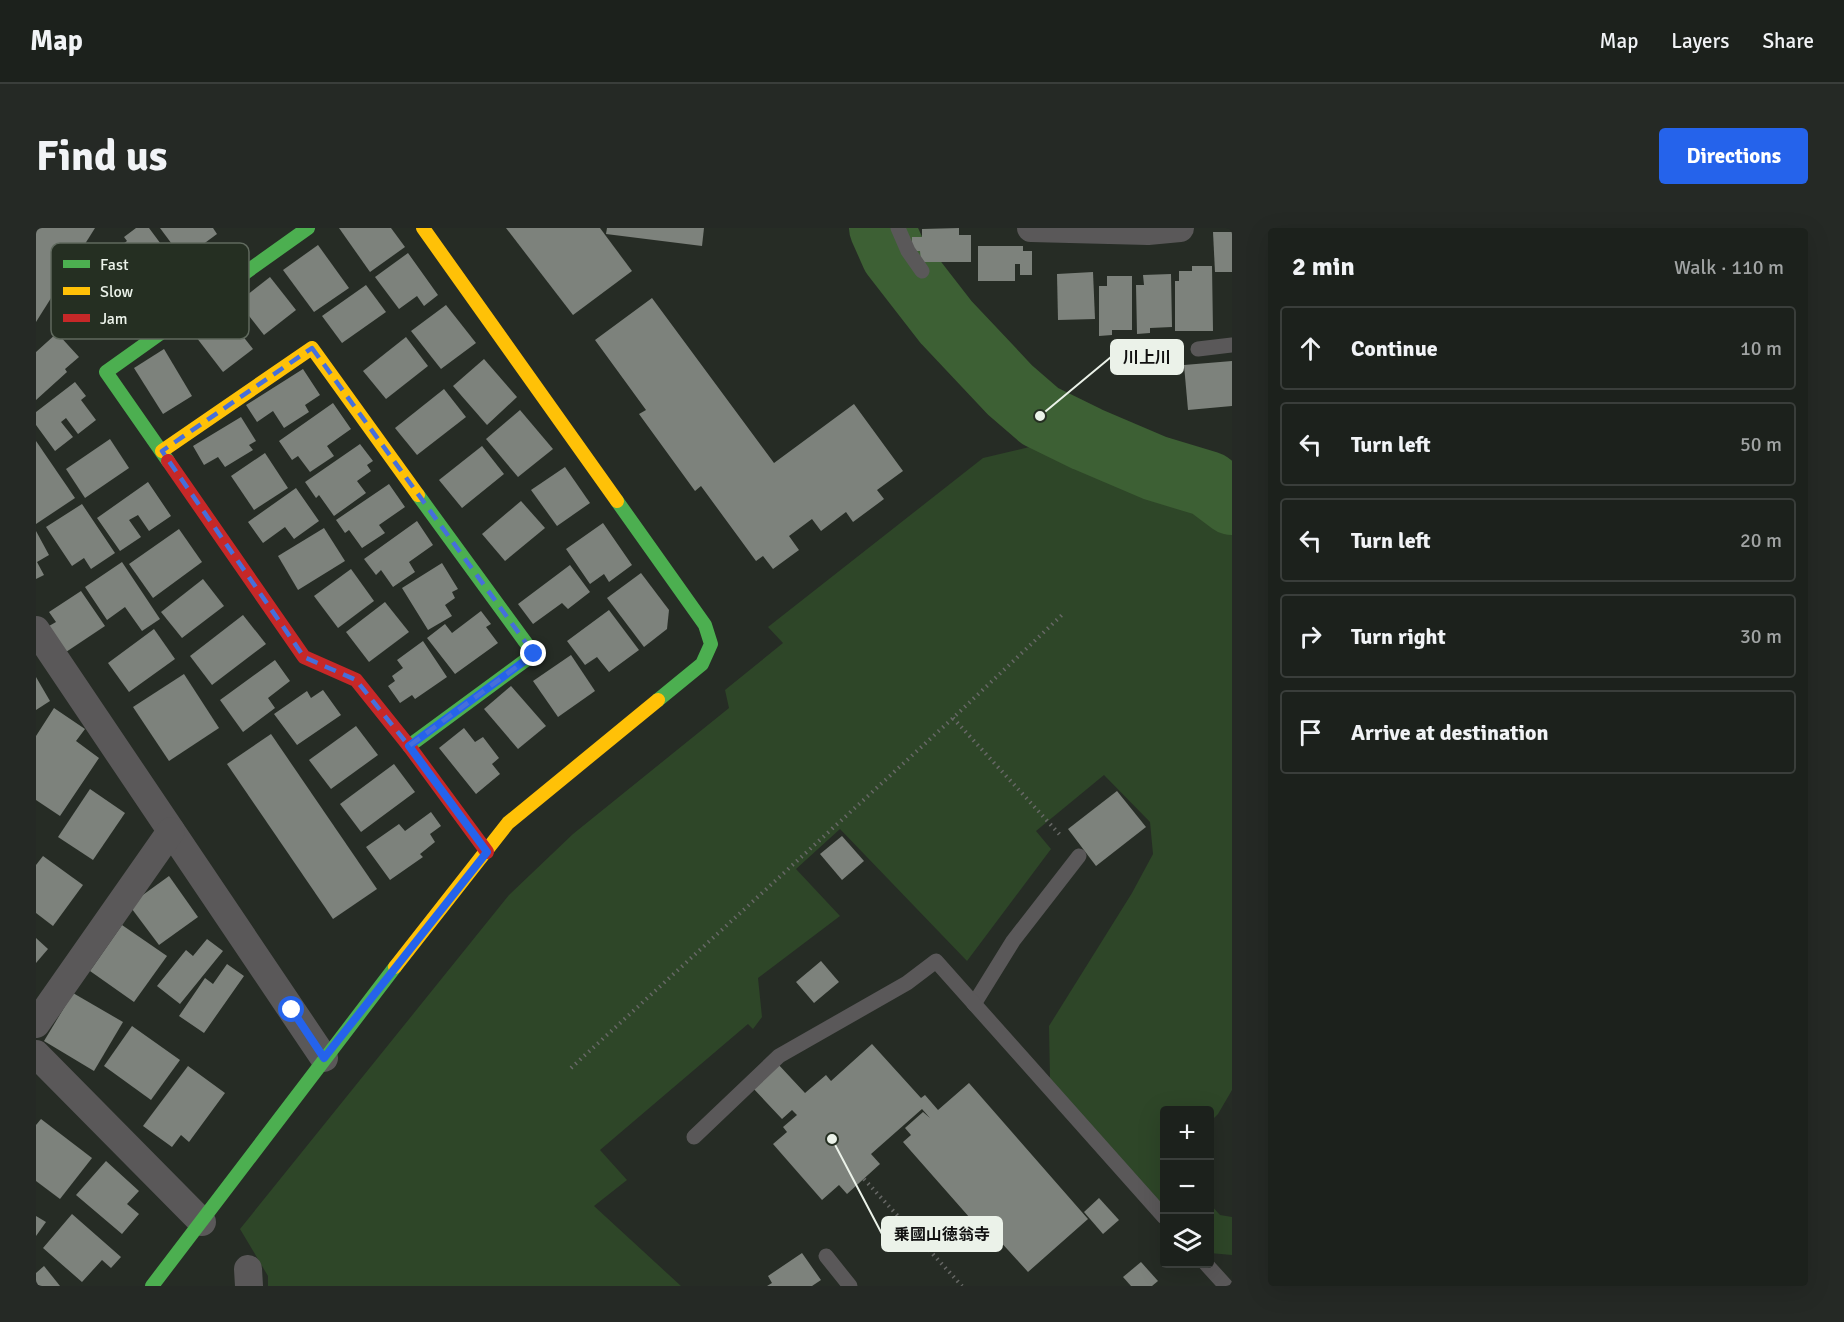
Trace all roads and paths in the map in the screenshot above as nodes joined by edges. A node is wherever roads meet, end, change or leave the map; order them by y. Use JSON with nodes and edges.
{"nodes":[{"id":1,"x":308,"y":228,"type":"edge"},
{"id":2,"x":423,"y":228,"type":"edge"},
{"id":3,"x":898,"y":228,"type":"edge"},
{"id":4,"x":1031,"y":228,"type":"edge"},
{"id":5,"x":1180,"y":228,"type":"edge"},
{"id":6,"x":249,"y":270,"type":"edge"},
{"id":7,"x":922,"y":271,"type":"dead end"},
{"id":8,"x":152,"y":339,"type":"edge"},
{"id":9,"x":1232,"y":345,"type":"edge"},
{"id":10,"x":1198,"y":350,"type":"dead end"},
{"id":11,"x":162,"y":451,"type":"junction"},
{"id":12,"x":1062,"y":615,"type":"dead end"},
{"id":13,"x":36,"y":630,"type":"edge"},
{"id":14,"x":953,"y":718,"type":"junction"},
{"id":15,"x":409,"y":746,"type":"junction"},
{"id":16,"x":171,"y":831,"type":"junction"},
{"id":17,"x":487,"y":852,"type":"junction"},
{"id":18,"x":1079,"y":856,"type":"joint"},
{"id":19,"x":974,"y":1004,"type":"junction"},
{"id":20,"x":36,"y":1024,"type":"edge"},
{"id":21,"x":36,"y":1054,"type":"edge"},
{"id":22,"x":324,"y":1058,"type":"junction"},
{"id":23,"x":571,"y":1068,"type":"dead end"},
{"id":24,"x":694,"y":1137,"type":"dead end"},
{"id":25,"x":864,"y":1179,"type":"dead end"},
{"id":26,"x":1161,"y":1214,"type":"edge"},
{"id":27,"x":202,"y":1222,"type":"junction"},
{"id":28,"x":826,"y":1256,"type":"dead end"},
{"id":29,"x":1210,"y":1268,"type":"edge"},
{"id":30,"x":152,"y":1286,"type":"edge"},
{"id":31,"x":850,"y":1286,"type":"edge"},
{"id":32,"x":962,"y":1286,"type":"edge"},
{"id":33,"x":1226,"y":1286,"type":"edge"}],
"edges":[{"from":1,"to":6,"type":"street"},
{"from":2,"to":17,"type":"street"},
{"from":3,"to":7,"type":"lane"},
{"from":4,"to":5,"type":"street"},
{"from":8,"to":11,"type":"street"},
{"from":9,"to":10,"type":"lane"},
{"from":11,"to":15,"type":"street"},
{"from":11,"to":15,"type":"street"},
{"from":12,"to":14,"type":"path"},
{"from":13,"to":16,"type":"street"},
{"from":14,"to":18,"type":"path"},
{"from":14,"to":23,"type":"path"},
{"from":15,"to":17,"type":"street"},
{"from":16,"to":20,"type":"street"},
{"from":16,"to":22,"type":"street"},
{"from":17,"to":22,"type":"street"},
{"from":18,"to":19,"type":"lane"},
{"from":19,"to":24,"type":"lane"},
{"from":19,"to":26,"type":"lane"},
{"from":21,"to":27,"type":"street"},
{"from":22,"to":27,"type":"street"},
{"from":25,"to":32,"type":"path"},
{"from":27,"to":30,"type":"street"},
{"from":28,"to":31,"type":"lane"},
{"from":29,"to":33,"type":"lane"}]}
